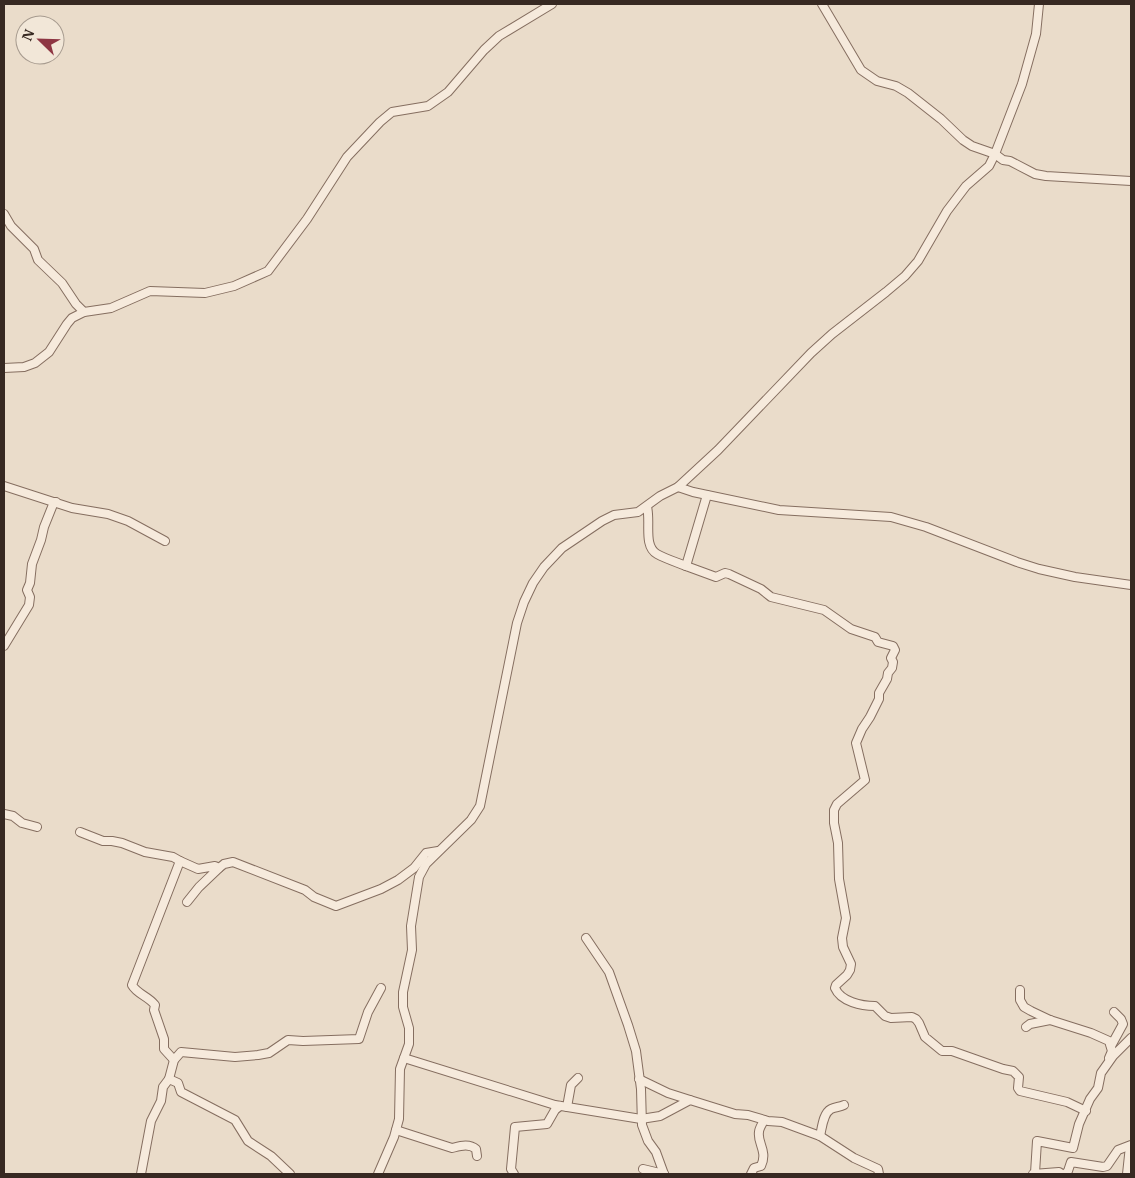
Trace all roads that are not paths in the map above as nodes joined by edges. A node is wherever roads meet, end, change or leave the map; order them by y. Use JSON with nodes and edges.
{"nodes":[{"id":1,"x":552,"y":4,"type":"edge"},
{"id":2,"x":822,"y":4,"type":"edge"},
{"id":3,"x":1040,"y":4,"type":"edge"},
{"id":4,"x":995,"y":154,"type":"junction"},
{"id":5,"x":1131,"y":181,"type":"edge"},
{"id":6,"x":4,"y":214,"type":"edge"},
{"id":7,"x":84,"y":312,"type":"junction"},
{"id":8,"x":6,"y":367,"type":"edge"},
{"id":9,"x":4,"y":486,"type":"edge"},
{"id":10,"x":678,"y":487,"type":"junction"},
{"id":11,"x":707,"y":495,"type":"junction"},
{"id":12,"x":56,"y":502,"type":"junction"},
{"id":13,"x":647,"y":507,"type":"junction"},
{"id":14,"x":164,"y":541,"type":"dead end"},
{"id":15,"x":686,"y":566,"type":"junction"},
{"id":16,"x":1131,"y":585,"type":"edge"},
{"id":17,"x":4,"y":646,"type":"edge"},
{"id":18,"x":4,"y":814,"type":"edge"},
{"id":19,"x":37,"y":827,"type":"dead end"},
{"id":20,"x":80,"y":832,"type":"dead end"},
{"id":21,"x":438,"y":851,"type":"junction"},
{"id":22,"x":180,"y":861,"type":"junction"},
{"id":23,"x":219,"y":868,"type":"junction"},
{"id":24,"x":187,"y":902,"type":"dead end"},
{"id":25,"x":586,"y":938,"type":"dead end"},
{"id":26,"x":381,"y":988,"type":"dead end"},
{"id":27,"x":1020,"y":990,"type":"dead end"},
{"id":28,"x":1114,"y":1012,"type":"dead end"},
{"id":29,"x":1050,"y":1020,"type":"junction"},
{"id":30,"x":1026,"y":1027,"type":"dead end"},
{"id":31,"x":1131,"y":1038,"type":"edge"},
{"id":32,"x":1111,"y":1046,"type":"junction"},
{"id":33,"x":404,"y":1058,"type":"junction"},
{"id":34,"x":174,"y":1060,"type":"junction"},
{"id":35,"x":1108,"y":1063,"type":"junction"},
{"id":36,"x":578,"y":1078,"type":"dead end"},
{"id":37,"x":639,"y":1079,"type":"junction"},
{"id":38,"x":169,"y":1080,"type":"junction"},
{"id":39,"x":690,"y":1100,"type":"junction"},
{"id":40,"x":844,"y":1105,"type":"dead end"},
{"id":41,"x":563,"y":1106,"type":"junction"},
{"id":42,"x":1086,"y":1111,"type":"junction"},
{"id":43,"x":641,"y":1120,"type":"junction"},
{"id":44,"x":764,"y":1120,"type":"junction"},
{"id":45,"x":396,"y":1130,"type":"junction"},
{"id":46,"x":820,"y":1136,"type":"junction"},
{"id":47,"x":1131,"y":1146,"type":"edge"},
{"id":48,"x":1073,"y":1148,"type":"junction"},
{"id":49,"x":477,"y":1156,"type":"dead end"},
{"id":50,"x":1070,"y":1162,"type":"junction"},
{"id":51,"x":643,"y":1169,"type":"dead end"},
{"id":52,"x":1065,"y":1173,"type":"edge"},
{"id":53,"x":141,"y":1174,"type":"edge"},
{"id":54,"x":290,"y":1174,"type":"edge"},
{"id":55,"x":378,"y":1174,"type":"edge"},
{"id":56,"x":514,"y":1174,"type":"edge"},
{"id":57,"x":664,"y":1174,"type":"edge"},
{"id":58,"x":751,"y":1174,"type":"edge"},
{"id":59,"x":879,"y":1174,"type":"edge"},
{"id":60,"x":1034,"y":1174,"type":"edge"},
{"id":61,"x":1127,"y":1174,"type":"edge"}],
"edges":[{"from":1,"to":7,"type":"street"},
{"from":2,"to":4,"type":"street"},
{"from":3,"to":4,"type":"street"},
{"from":4,"to":5,"type":"street"},
{"from":4,"to":10,"type":"street"},
{"from":6,"to":7,"type":"street"},
{"from":7,"to":8,"type":"street"},
{"from":9,"to":12,"type":"street"},
{"from":10,"to":11,"type":"street"},
{"from":10,"to":13,"type":"street"},
{"from":11,"to":15,"type":"street"},
{"from":11,"to":16,"type":"street"},
{"from":12,"to":14,"type":"street"},
{"from":12,"to":17,"type":"street"},
{"from":13,"to":15,"type":"street"},
{"from":13,"to":21,"type":"street"},
{"from":15,"to":42,"type":"street"},
{"from":18,"to":19,"type":"street"},
{"from":20,"to":22,"type":"street"},
{"from":21,"to":23,"type":"street"},
{"from":21,"to":33,"type":"street"},
{"from":22,"to":23,"type":"street"},
{"from":22,"to":34,"type":"street"},
{"from":23,"to":24,"type":"street"},
{"from":25,"to":37,"type":"street"},
{"from":26,"to":34,"type":"street"},
{"from":27,"to":29,"type":"street"},
{"from":28,"to":32,"type":"street"},
{"from":29,"to":30,"type":"street"},
{"from":29,"to":32,"type":"street"},
{"from":31,"to":35,"type":"street"},
{"from":32,"to":35,"type":"street"},
{"from":33,"to":41,"type":"street"},
{"from":33,"to":45,"type":"street"},
{"from":34,"to":38,"type":"street"},
{"from":35,"to":42,"type":"street"},
{"from":36,"to":41,"type":"street"},
{"from":37,"to":39,"type":"street"},
{"from":37,"to":43,"type":"street"},
{"from":38,"to":53,"type":"street"},
{"from":38,"to":54,"type":"street"},
{"from":39,"to":43,"type":"street"},
{"from":39,"to":44,"type":"street"},
{"from":40,"to":46,"type":"street"},
{"from":41,"to":43,"type":"street"},
{"from":41,"to":56,"type":"street"},
{"from":42,"to":48,"type":"street"},
{"from":43,"to":57,"type":"street"},
{"from":44,"to":46,"type":"street"},
{"from":44,"to":58,"type":"street"},
{"from":45,"to":49,"type":"street"},
{"from":45,"to":55,"type":"street"},
{"from":46,"to":59,"type":"street"},
{"from":47,"to":50,"type":"street"},
{"from":47,"to":61,"type":"street"},
{"from":48,"to":50,"type":"street"},
{"from":48,"to":60,"type":"street"},
{"from":50,"to":52,"type":"street"},
{"from":51,"to":57,"type":"street"},
{"from":52,"to":60,"type":"street"}]}
